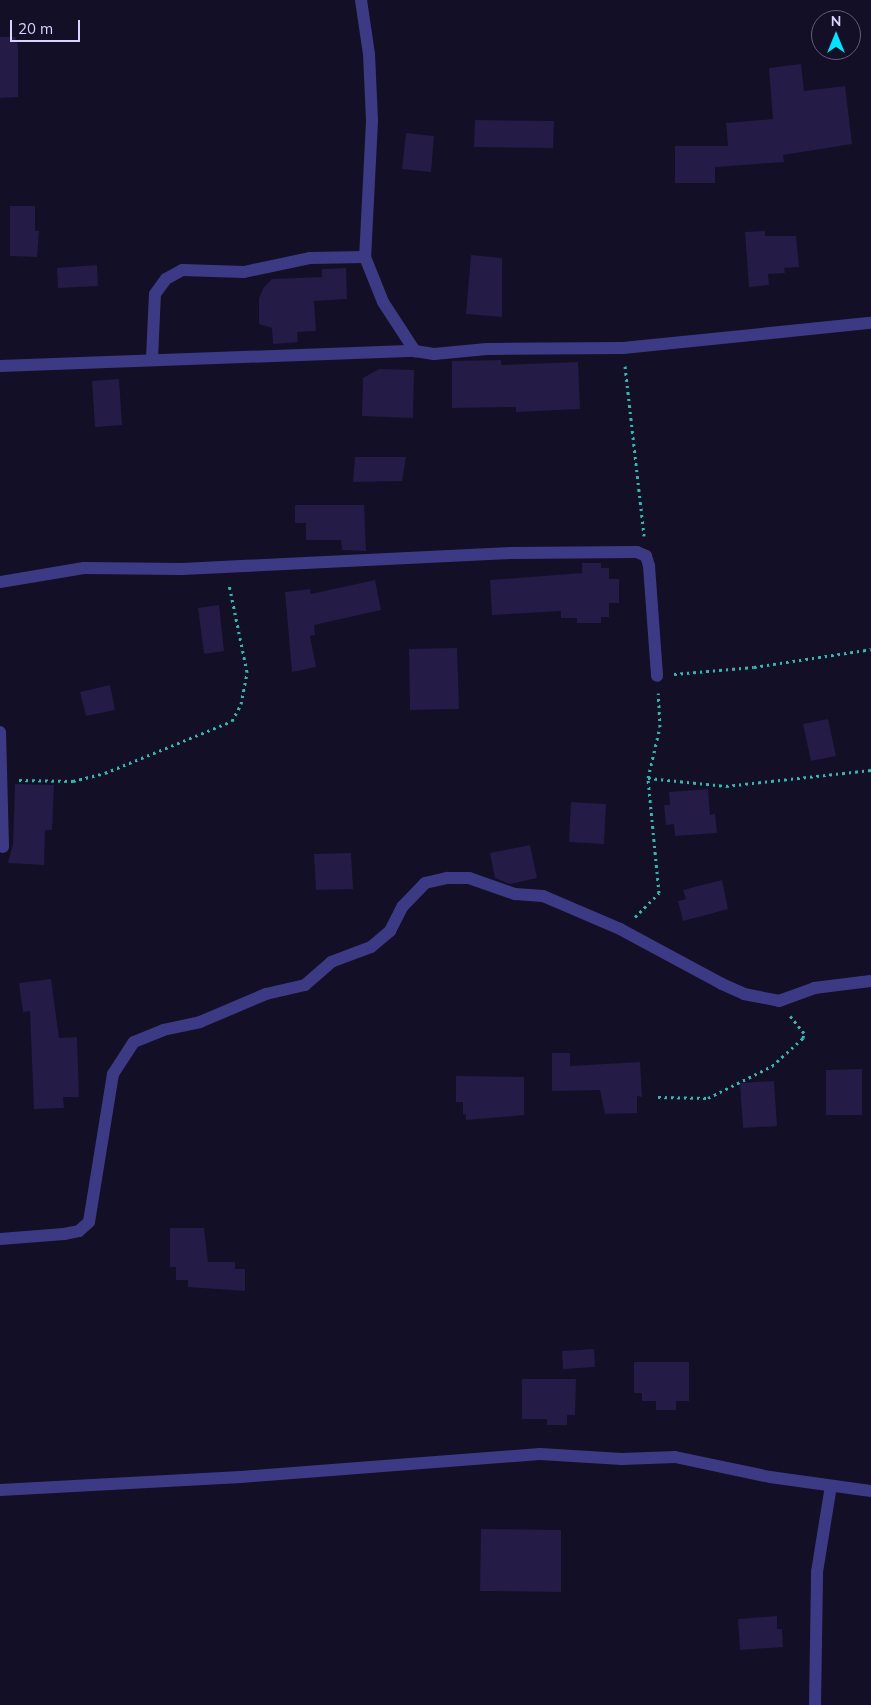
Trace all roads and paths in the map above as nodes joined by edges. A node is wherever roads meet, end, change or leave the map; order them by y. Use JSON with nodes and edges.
{"nodes":[{"id":1,"x":361,"y":0,"type":"edge"},
{"id":2,"x":365,"y":257,"type":"junction"},
{"id":3,"x":871,"y":323,"type":"edge"},
{"id":4,"x":623,"y":348,"type":"junction"},
{"id":5,"x":415,"y":351,"type":"junction"},
{"id":6,"x":152,"y":359,"type":"junction"},
{"id":7,"x":0,"y":366,"type":"edge"},
{"id":8,"x":646,"y":556,"type":"junction"},
{"id":9,"x":225,"y":567,"type":"junction"},
{"id":10,"x":0,"y":582,"type":"edge"},
{"id":11,"x":871,"y":649,"type":"edge"},
{"id":12,"x":657,"y":676,"type":"junction"},
{"id":13,"x":0,"y":732,"type":"edge"},
{"id":14,"x":871,"y":770,"type":"edge"},
{"id":15,"x":648,"y":778,"type":"junction"},
{"id":16,"x":3,"y":780,"type":"junction"},
{"id":17,"x":3,"y":847,"type":"dead end"},
{"id":18,"x":620,"y":929,"type":"junction"},
{"id":19,"x":871,"y":981,"type":"edge"},
{"id":20,"x":779,"y":1001,"type":"junction"},
{"id":21,"x":658,"y":1097,"type":"dead end"},
{"id":22,"x":0,"y":1239,"type":"edge"},
{"id":23,"x":831,"y":1486,"type":"junction"},
{"id":24,"x":0,"y":1490,"type":"edge"},
{"id":25,"x":871,"y":1491,"type":"edge"},
{"id":26,"x":815,"y":1705,"type":"edge"}],
"edges":[{"from":1,"to":2,"type":"street"},
{"from":2,"to":5,"type":"street"},
{"from":2,"to":6,"type":"street"},
{"from":3,"to":4,"type":"street"},
{"from":4,"to":5,"type":"street"},
{"from":4,"to":8,"type":"path"},
{"from":5,"to":6,"type":"street"},
{"from":6,"to":7,"type":"street"},
{"from":8,"to":9,"type":"street"},
{"from":8,"to":12,"type":"street"},
{"from":9,"to":10,"type":"street"},
{"from":9,"to":16,"type":"path"},
{"from":11,"to":12,"type":"path"},
{"from":12,"to":15,"type":"path"},
{"from":13,"to":16,"type":"street"},
{"from":14,"to":15,"type":"path"},
{"from":15,"to":18,"type":"path"},
{"from":16,"to":17,"type":"street"},
{"from":18,"to":20,"type":"street"},
{"from":18,"to":22,"type":"street"},
{"from":19,"to":20,"type":"street"},
{"from":20,"to":21,"type":"path"},
{"from":23,"to":24,"type":"street"},
{"from":23,"to":25,"type":"street"},
{"from":23,"to":26,"type":"street"}]}
